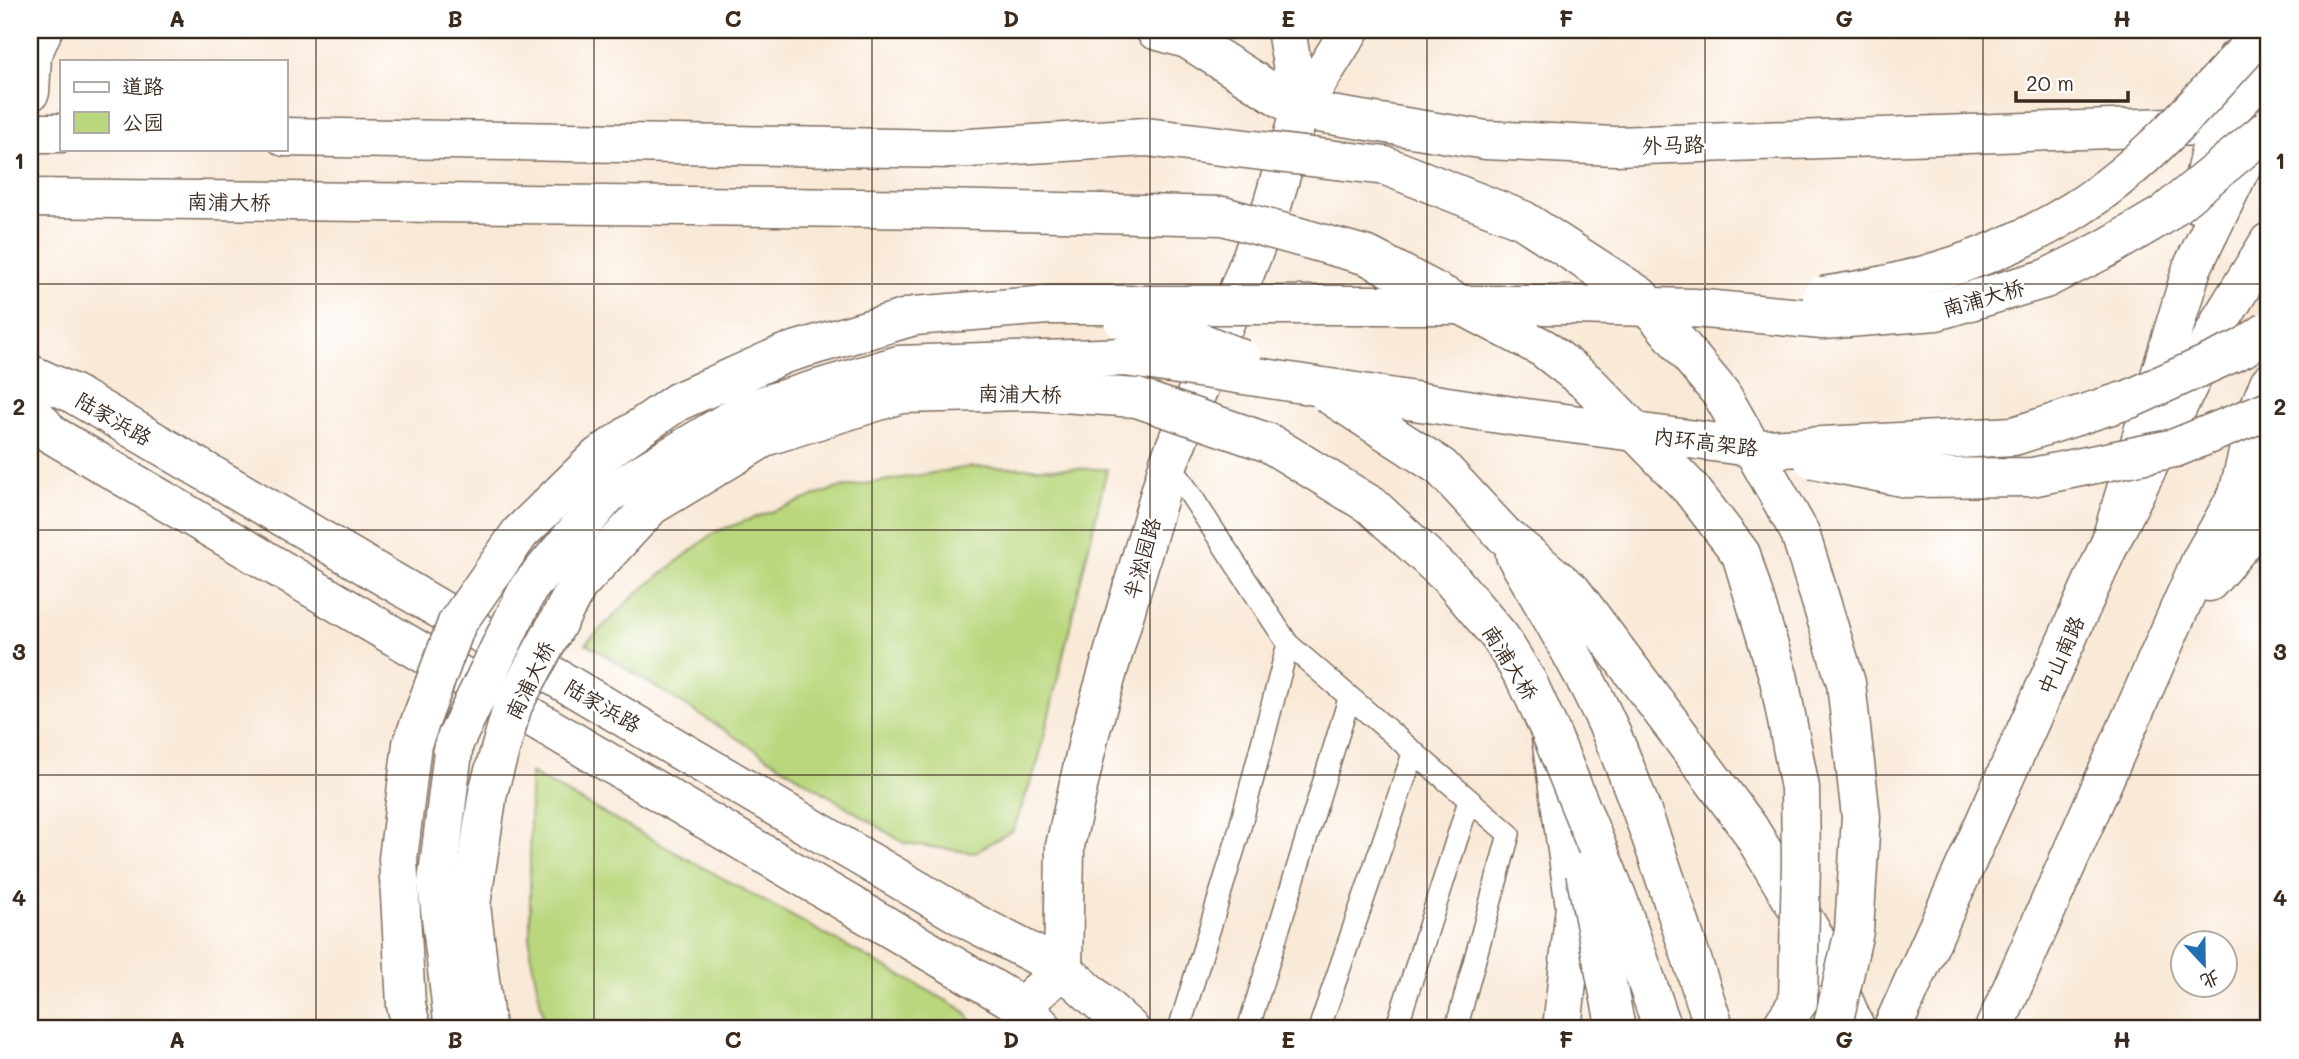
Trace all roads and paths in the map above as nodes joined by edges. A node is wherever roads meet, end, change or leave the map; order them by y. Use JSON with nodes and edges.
{"nodes":[{"id":1,"x":43,"y":30,"type":"edge"},
{"id":2,"x":1156,"y":30,"type":"edge"},
{"id":3,"x":1286,"y":30,"type":"edge"},
{"id":4,"x":1350,"y":30,"type":"edge"},
{"id":5,"x":2248,"y":30,"type":"edge"},
{"id":6,"x":2264,"y":30,"type":"edge"},
{"id":7,"x":2269,"y":69,"type":"edge"},
{"id":8,"x":30,"y":92,"type":"edge"},
{"id":9,"x":1300,"y":110,"type":"junction"},
{"id":10,"x":2269,"y":112,"type":"edge"},
{"id":11,"x":2216,"y":126,"type":"junction"},
{"id":12,"x":2269,"y":128,"type":"edge"},
{"id":13,"x":30,"y":133,"type":"edge"},
{"id":14,"x":60,"y":134,"type":"edge"},
{"id":15,"x":287,"y":137,"type":"edge"},
{"id":16,"x":30,"y":198,"type":"edge"},
{"id":17,"x":2269,"y":242,"type":"edge"},
{"id":18,"x":2192,"y":268,"type":"junction"},
{"id":19,"x":1048,"y":305,"type":"junction"},
{"id":20,"x":1694,"y":308,"type":"junction"},
{"id":21,"x":2269,"y":330,"type":"edge"},
{"id":22,"x":1126,"y":356,"type":"joint"},
{"id":23,"x":30,"y":374,"type":"edge"},
{"id":24,"x":2269,"y":383,"type":"edge"},
{"id":25,"x":30,"y":410,"type":"edge"},
{"id":26,"x":2269,"y":410,"type":"edge"},
{"id":27,"x":2269,"y":448,"type":"edge"},
{"id":28,"x":1766,"y":449,"type":"junction"},
{"id":29,"x":1169,"y":462,"type":"junction"},
{"id":30,"x":2253,"y":504,"type":"edge"},
{"id":31,"x":1504,"y":536,"type":"junction"},
{"id":32,"x":2110,"y":543,"type":"junction"},
{"id":33,"x":1289,"y":644,"type":"junction"},
{"id":34,"x":1349,"y":699,"type":"junction"},
{"id":35,"x":1550,"y":731,"type":"junction"},
{"id":36,"x":1413,"y":754,"type":"junction"},
{"id":37,"x":1469,"y":801,"type":"junction"},
{"id":38,"x":1063,"y":969,"type":"junction"},
{"id":39,"x":1033,"y":1018,"type":"edge"},
{"id":40,"x":412,"y":1029,"type":"edge"},
{"id":41,"x":454,"y":1029,"type":"edge"},
{"id":42,"x":486,"y":1029,"type":"edge"},
{"id":43,"x":1130,"y":1029,"type":"edge"},
{"id":44,"x":1179,"y":1029,"type":"edge"},
{"id":45,"x":1248,"y":1029,"type":"edge"},
{"id":46,"x":1319,"y":1029,"type":"edge"},
{"id":47,"x":1395,"y":1029,"type":"edge"},
{"id":48,"x":1456,"y":1029,"type":"edge"},
{"id":49,"x":1562,"y":1029,"type":"edge"},
{"id":50,"x":1616,"y":1029,"type":"edge"},
{"id":51,"x":1664,"y":1029,"type":"edge"},
{"id":52,"x":1715,"y":1029,"type":"edge"},
{"id":53,"x":1780,"y":1029,"type":"edge"},
{"id":54,"x":1832,"y":1029,"type":"edge"},
{"id":55,"x":1856,"y":1029,"type":"edge"},
{"id":56,"x":1892,"y":1029,"type":"edge"},
{"id":57,"x":1994,"y":1029,"type":"edge"}],
"edges":[{"from":1,"to":8,"type":"main road"},
{"from":2,"to":9,"type":"main road","name":"外马路"},
{"from":3,"to":9,"type":"main road","name":"半淞园路"},
{"from":4,"to":9,"type":"main road","name":"半淞园路"},
{"from":5,"to":11,"type":"main road","name":"中山南路"},
{"from":6,"to":20,"type":"main road","bridge":true},
{"from":7,"to":11,"type":"main road"},
{"from":9,"to":11,"type":"main road","name":"外马路"},
{"from":9,"to":29,"type":"main road","name":"半淞园路"},
{"from":10,"to":18,"type":"main road","name":"中山南路"},
{"from":11,"to":18,"type":"main road","name":"中山南路"},
{"from":12,"to":20,"type":"main road","name":"南浦大桥","bridge":true},
{"from":13,"to":14,"type":"main road"},
{"from":15,"to":54,"type":"main road","bridge":true},
{"from":16,"to":53,"type":"main road","name":"南浦大桥","bridge":true},
{"from":17,"to":32,"type":"main road"},
{"from":18,"to":32,"type":"main road","name":"中山南路"},
{"from":19,"to":20,"type":"main road","name":"南浦大桥","bridge":true},
{"from":19,"to":31,"type":"main road","bridge":true},
{"from":19,"to":40,"type":"main road","name":"南浦大桥","bridge":true},
{"from":21,"to":28,"type":"main road","name":"内环高架路","bridge":true},
{"from":22,"to":28,"type":"main road","name":"内环高架路","bridge":true},
{"from":22,"to":41,"type":"main road","name":"南浦大桥","bridge":true},
{"from":23,"to":38,"type":"main road","name":"陆家浜路"},
{"from":24,"to":30,"type":"main road"},
{"from":25,"to":39,"type":"main road"},
{"from":26,"to":28,"type":"main road","bridge":true},
{"from":27,"to":30,"type":"main road"},
{"from":29,"to":33,"type":"lane"},
{"from":29,"to":38,"type":"main road","name":"半淞园路"},
{"from":30,"to":57,"type":"main road"},
{"from":31,"to":52,"type":"main road"},
{"from":31,"to":55,"type":"main road","bridge":true},
{"from":32,"to":56,"type":"main road","name":"中山南路"},
{"from":33,"to":34,"type":"lane"},
{"from":33,"to":44,"type":"lane"},
{"from":34,"to":36,"type":"lane"},
{"from":34,"to":45,"type":"lane"},
{"from":35,"to":42,"type":"main road","name":"南浦大桥","bridge":true},
{"from":35,"to":49,"type":"main road","name":"南浦大桥","bridge":true},
{"from":35,"to":50,"type":"main road","bridge":true},
{"from":35,"to":51,"type":"main road","bridge":true},
{"from":36,"to":37,"type":"lane"},
{"from":36,"to":46,"type":"lane"},
{"from":37,"to":47,"type":"lane"},
{"from":37,"to":48,"type":"lane"},
{"from":38,"to":39,"type":"main road"},
{"from":38,"to":43,"type":"main road","name":"陆家浜路"}]}
